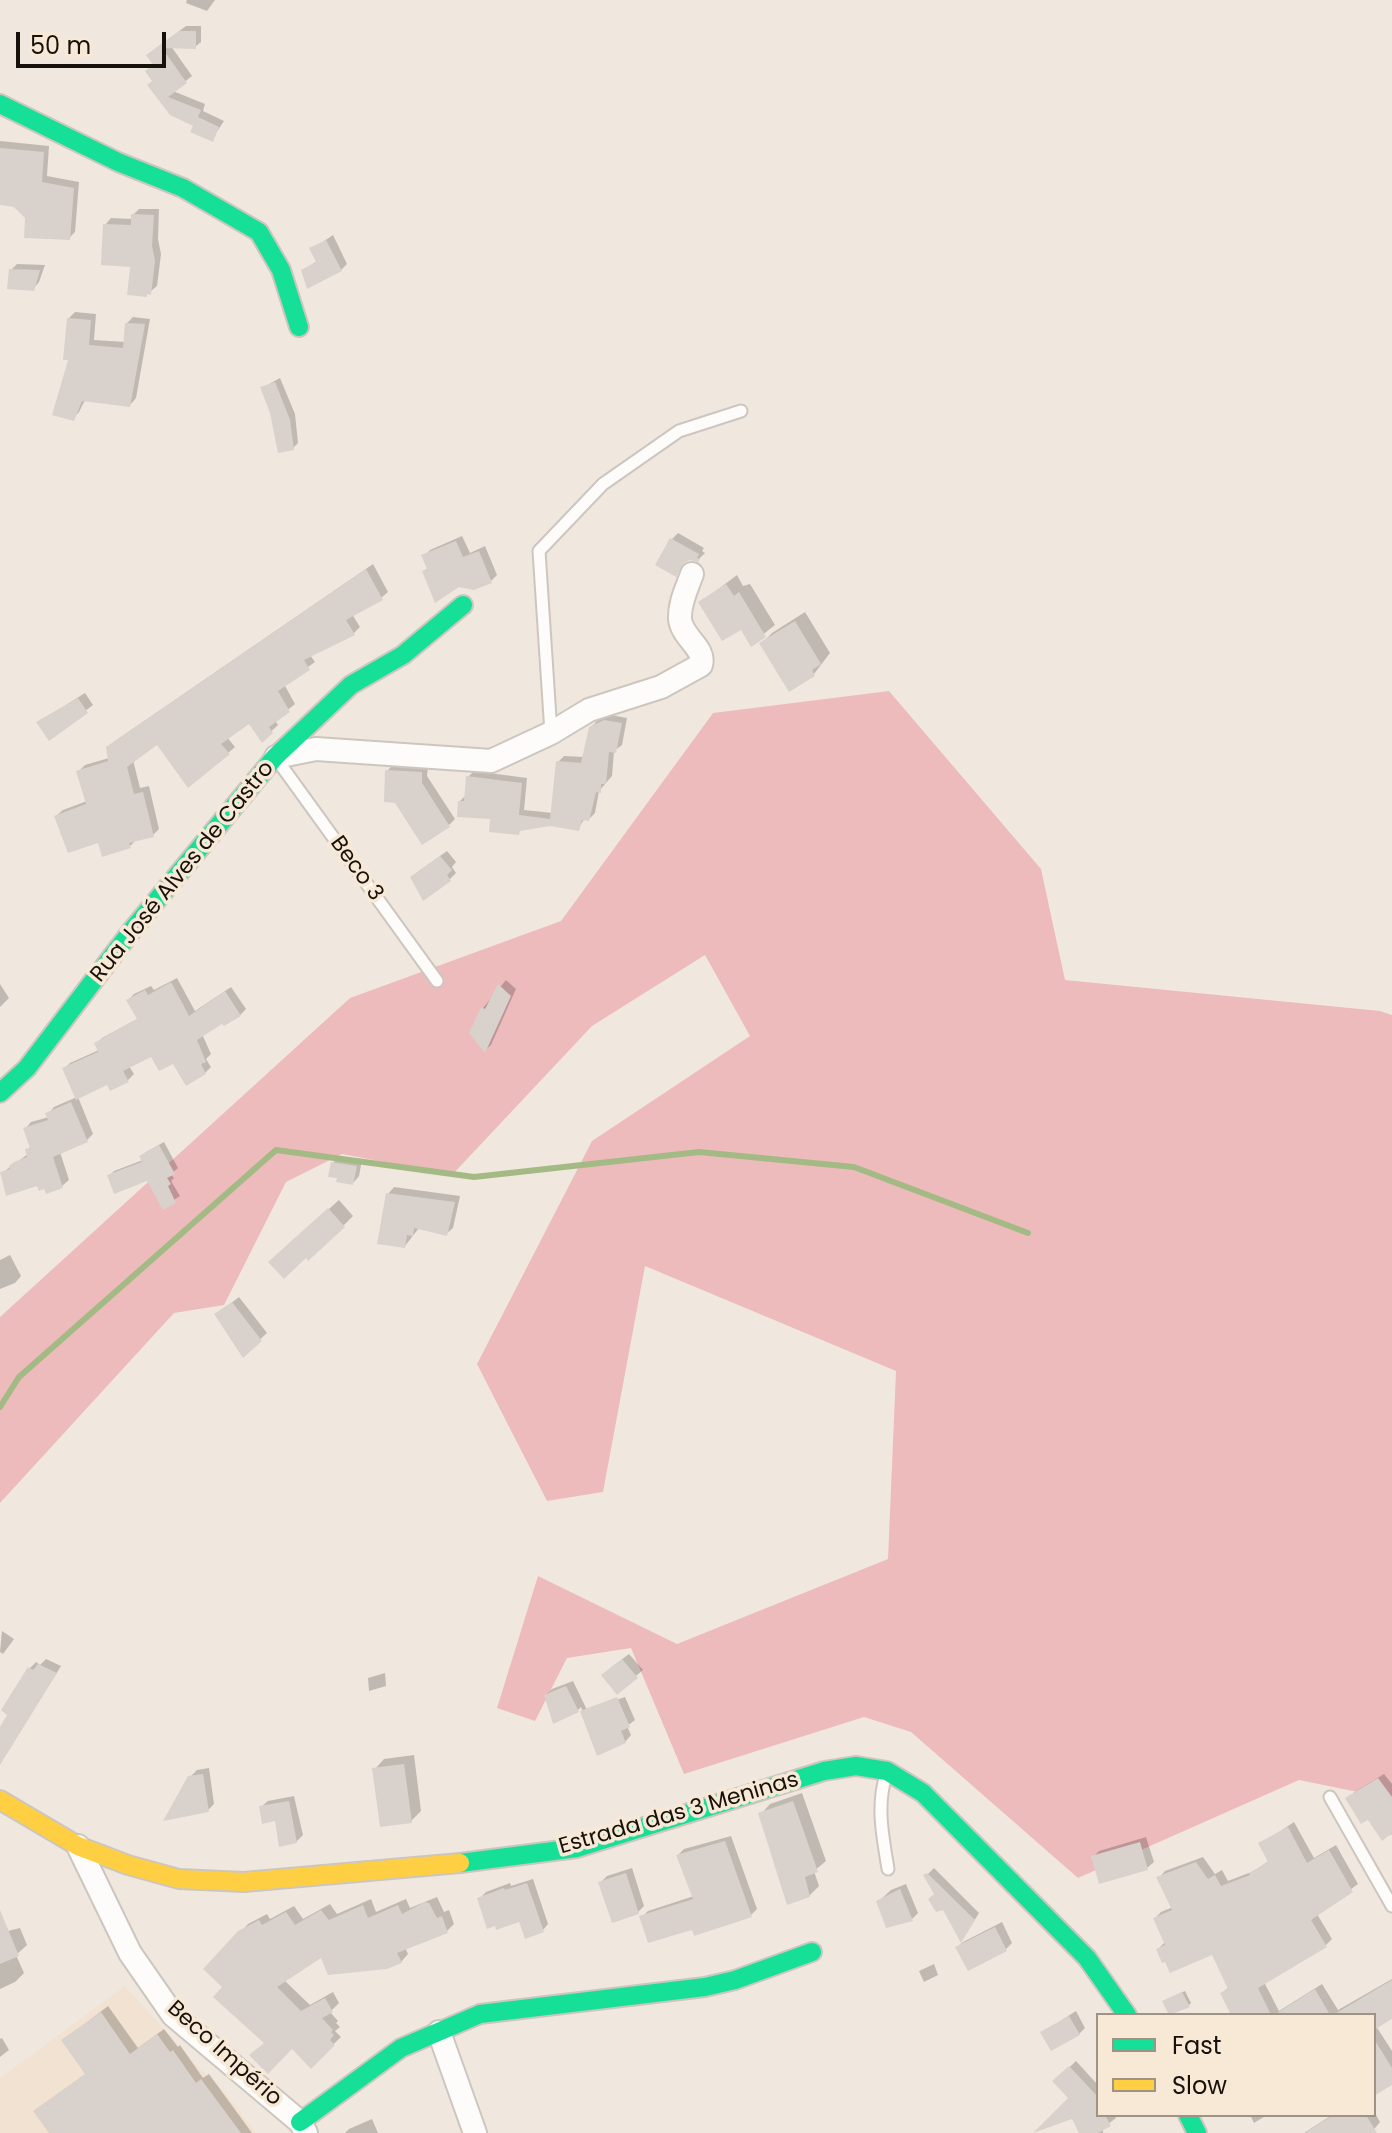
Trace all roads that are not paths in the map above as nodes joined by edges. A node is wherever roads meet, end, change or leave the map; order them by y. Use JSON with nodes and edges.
{"nodes":[{"id":1,"x":0,"y":104,"type":"edge"},
{"id":2,"x":299,"y":327,"type":"dead end"},
{"id":3,"x":741,"y":411,"type":"dead end"},
{"id":4,"x":692,"y":574,"type":"dead end"},
{"id":5,"x":463,"y":605,"type":"dead end"},
{"id":6,"x":551,"y":733,"type":"junction"},
{"id":7,"x":275,"y":757,"type":"junction"},
{"id":8,"x":437,"y":981,"type":"dead end"},
{"id":9,"x":0,"y":1093,"type":"edge"},
{"id":10,"x":887,"y":1771,"type":"junction"},
{"id":11,"x":1330,"y":1797,"type":"dead end"},
{"id":12,"x":0,"y":1800,"type":"edge"},
{"id":13,"x":78,"y":1846,"type":"junction"},
{"id":14,"x":888,"y":1869,"type":"dead end"},
{"id":15,"x":1392,"y":1906,"type":"edge"},
{"id":16,"x":812,"y":1952,"type":"dead end"},
{"id":17,"x":1126,"y":2013,"type":"edge"},
{"id":18,"x":439,"y":2032,"type":"junction"},
{"id":19,"x":303,"y":2128,"type":"edge"},
{"id":20,"x":475,"y":2133,"type":"edge"}],
"edges":[{"from":1,"to":2,"type":"street"},
{"from":3,"to":6,"type":"lane"},
{"from":4,"to":6,"type":"street","name":"Rua José Alves de Castro"},
{"from":5,"to":7,"type":"street"},
{"from":6,"to":7,"type":"street","name":"Rua José Alves de Castro"},
{"from":7,"to":8,"type":"lane","name":"Beco 3"},
{"from":7,"to":9,"type":"street","name":"Rua José Alves de Castro"},
{"from":10,"to":13,"type":"street","name":"Estrada das 3 Meninas"},
{"from":10,"to":14,"type":"lane"},
{"from":10,"to":17,"type":"street","name":"Estrada das 3 Meninas"},
{"from":11,"to":15,"type":"lane"},
{"from":12,"to":13,"type":"street","name":"Estrada das 3 Meninas"},
{"from":13,"to":19,"type":"street","name":"Beco Império"},
{"from":16,"to":18,"type":"street"},
{"from":18,"to":19,"type":"street"},
{"from":18,"to":20,"type":"street"}]}
